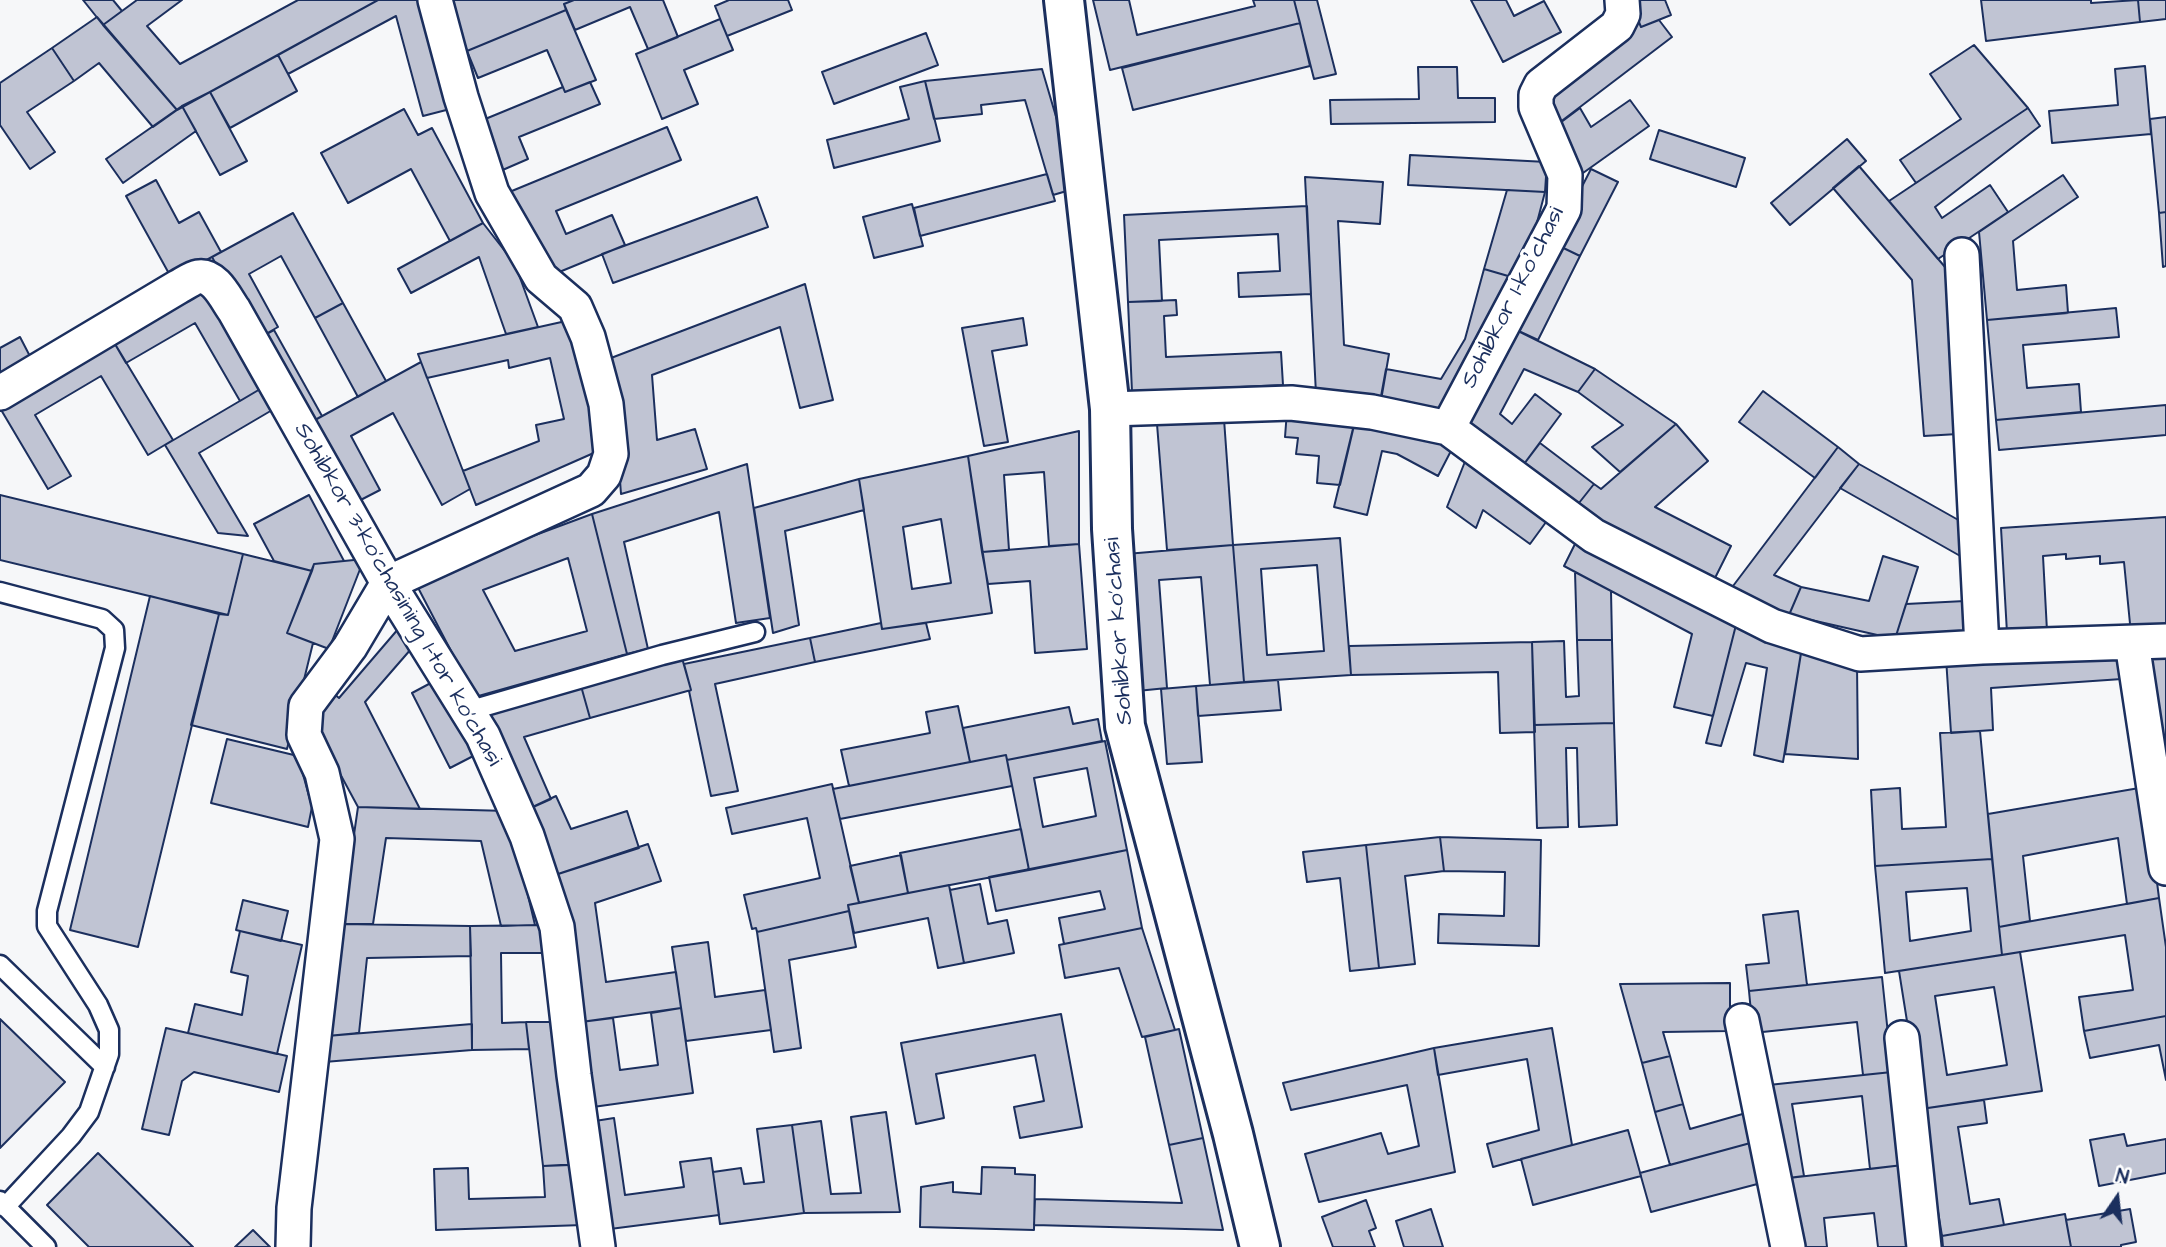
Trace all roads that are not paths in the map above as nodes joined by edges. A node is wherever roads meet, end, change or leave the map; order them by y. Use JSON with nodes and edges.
{"nodes":[{"id":1,"x":435,"y":0,"type":"edge"},
{"id":2,"x":1064,"y":0,"type":"edge"},
{"id":3,"x":1622,"y":0,"type":"edge"},
{"id":4,"x":1962,"y":256,"type":"dead end"},
{"id":5,"x":0,"y":393,"type":"edge"},
{"id":6,"x":1111,"y":408,"type":"junction"},
{"id":7,"x":1448,"y":428,"type":"junction"},
{"id":8,"x":388,"y":583,"type":"junction"},
{"id":9,"x":0,"y":592,"type":"edge"},
{"id":10,"x":755,"y":632,"type":"dead end"},
{"id":11,"x":2166,"y":641,"type":"edge"},
{"id":12,"x":2132,"y":643,"type":"junction"},
{"id":13,"x":1982,"y":647,"type":"junction"},
{"id":14,"x":468,"y":711,"type":"junction"},
{"id":15,"x":2166,"y":868,"type":"edge"},
{"id":16,"x":0,"y":965,"type":"edge"},
{"id":17,"x":1742,"y":1021,"type":"dead end"},
{"id":18,"x":1902,"y":1038,"type":"dead end"},
{"id":19,"x":105,"y":1067,"type":"junction"},
{"id":20,"x":3,"y":1204,"type":"edge"},
{"id":21,"x":46,"y":1247,"type":"edge"},
{"id":22,"x":293,"y":1247,"type":"edge"},
{"id":23,"x":598,"y":1247,"type":"edge"},
{"id":24,"x":1260,"y":1247,"type":"edge"},
{"id":25,"x":1788,"y":1247,"type":"edge"},
{"id":26,"x":1924,"y":1247,"type":"edge"}],
"edges":[{"from":1,"to":8,"type":"street"},
{"from":2,"to":6,"type":"street","name":"Sohibkor ko'chasi"},
{"from":3,"to":7,"type":"street","name":"Sohibkor 1-koʼchasi"},
{"from":4,"to":13,"type":"street"},
{"from":5,"to":8,"type":"street","name":"Sohibkor 3-ko‘chasining 1-tor ko‘chasi"},
{"from":6,"to":7,"type":"street"},
{"from":6,"to":24,"type":"street","name":"Sohibkor ko'chasi"},
{"from":7,"to":13,"type":"street"},
{"from":8,"to":14,"type":"street","name":"Sohibkor 3-ko‘chasining 1-tor ko‘chasi"},
{"from":8,"to":22,"type":"street"},
{"from":9,"to":19,"type":"lane"},
{"from":10,"to":14,"type":"lane"},
{"from":11,"to":12,"type":"street"},
{"from":12,"to":13,"type":"street"},
{"from":12,"to":15,"type":"street"},
{"from":14,"to":23,"type":"street","name":"Sohibkor 3-ko‘chasining 1-tor ko‘chasi"},
{"from":16,"to":19,"type":"lane"},
{"from":17,"to":25,"type":"street"},
{"from":18,"to":26,"type":"street"},
{"from":19,"to":20,"type":"lane"},
{"from":20,"to":21,"type":"lane"}]}
